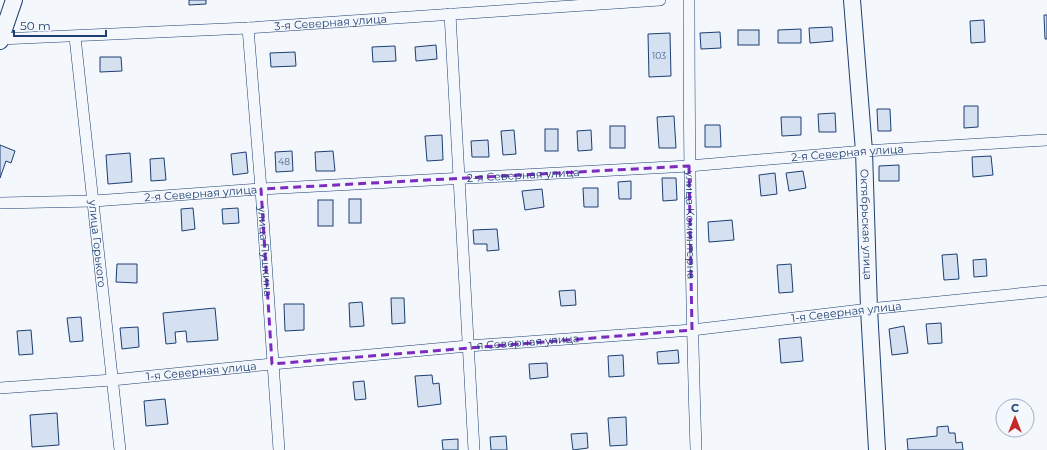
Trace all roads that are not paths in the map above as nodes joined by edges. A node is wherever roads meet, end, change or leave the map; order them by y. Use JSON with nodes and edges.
{"nodes":[{"id":1,"x":14,"y":0,"type":"edge"},
{"id":2,"x":660,"y":0,"type":"edge"},
{"id":3,"x":689,"y":0,"type":"edge"},
{"id":4,"x":852,"y":0,"type":"edge"},
{"id":5,"x":450,"y":14,"type":"junction"},
{"id":6,"x":248,"y":28,"type":"junction"},
{"id":7,"x":75,"y":36,"type":"junction"},
{"id":8,"x":0,"y":40,"type":"edge"},
{"id":9,"x":1047,"y":140,"type":"edge"},
{"id":10,"x":864,"y":151,"type":"junction"},
{"id":11,"x":689,"y":166,"type":"junction"},
{"id":12,"x":460,"y":178,"type":"junction"},
{"id":13,"x":261,"y":189,"type":"junction"},
{"id":14,"x":94,"y":201,"type":"junction"},
{"id":15,"x":0,"y":203,"type":"edge"},
{"id":16,"x":1047,"y":291,"type":"edge"},
{"id":17,"x":869,"y":309,"type":"junction"},
{"id":18,"x":692,"y":330,"type":"junction"},
{"id":19,"x":468,"y":346,"type":"junction"},
{"id":20,"x":272,"y":364,"type":"junction"},
{"id":21,"x":112,"y":380,"type":"junction"},
{"id":22,"x":0,"y":388,"type":"edge"},
{"id":23,"x":120,"y":450,"type":"edge"},
{"id":24,"x":278,"y":450,"type":"edge"},
{"id":25,"x":474,"y":450,"type":"edge"},
{"id":26,"x":696,"y":450,"type":"edge"},
{"id":27,"x":877,"y":450,"type":"edge"}],
"edges":[{"from":1,"to":8,"type":"street"},
{"from":2,"to":5,"type":"street","name":"3-я Северная улица"},
{"from":3,"to":11,"type":"street","name":"улица Коминтерна"},
{"from":4,"to":10,"type":"street","name":"Октябрьская улица"},
{"from":5,"to":6,"type":"street","name":"3-я Северная улица"},
{"from":5,"to":12,"type":"street"},
{"from":6,"to":7,"type":"street","name":"3-я Северная улица"},
{"from":6,"to":13,"type":"street","name":"улица Пушкина"},
{"from":7,"to":8,"type":"street","name":"3-я Северная улица"},
{"from":7,"to":14,"type":"street","name":"улица Горького"},
{"from":9,"to":10,"type":"street","name":"2-я Северная улица"},
{"from":10,"to":11,"type":"street","name":"2-я Северная улица"},
{"from":10,"to":17,"type":"street","name":"Октябрьская улица"},
{"from":11,"to":12,"type":"street","name":"2-я Северная улица"},
{"from":11,"to":18,"type":"street","name":"улица Коминтерна"},
{"from":12,"to":13,"type":"street","name":"2-я Северная улица"},
{"from":12,"to":19,"type":"street"},
{"from":13,"to":14,"type":"street","name":"2-я Северная улица"},
{"from":13,"to":20,"type":"street","name":"улица Пушкина"},
{"from":14,"to":15,"type":"street","name":"2-я Северная улица"},
{"from":14,"to":21,"type":"street","name":"улица Горького"},
{"from":16,"to":17,"type":"street","name":"1-я Северная улица"},
{"from":17,"to":18,"type":"street","name":"1-я Северная улица"},
{"from":17,"to":27,"type":"street","name":"Октябрьская улица"},
{"from":18,"to":19,"type":"street","name":"1-я Северная улица"},
{"from":18,"to":26,"type":"street","name":"улица Коминтерна"},
{"from":19,"to":20,"type":"street","name":"1-я Северная улица"},
{"from":19,"to":25,"type":"street"},
{"from":20,"to":21,"type":"street","name":"1-я Северная улица"},
{"from":20,"to":24,"type":"street","name":"улица Пушкина"},
{"from":21,"to":22,"type":"street","name":"1-я Северная улица"},
{"from":21,"to":23,"type":"street","name":"улица Горького"}]}
